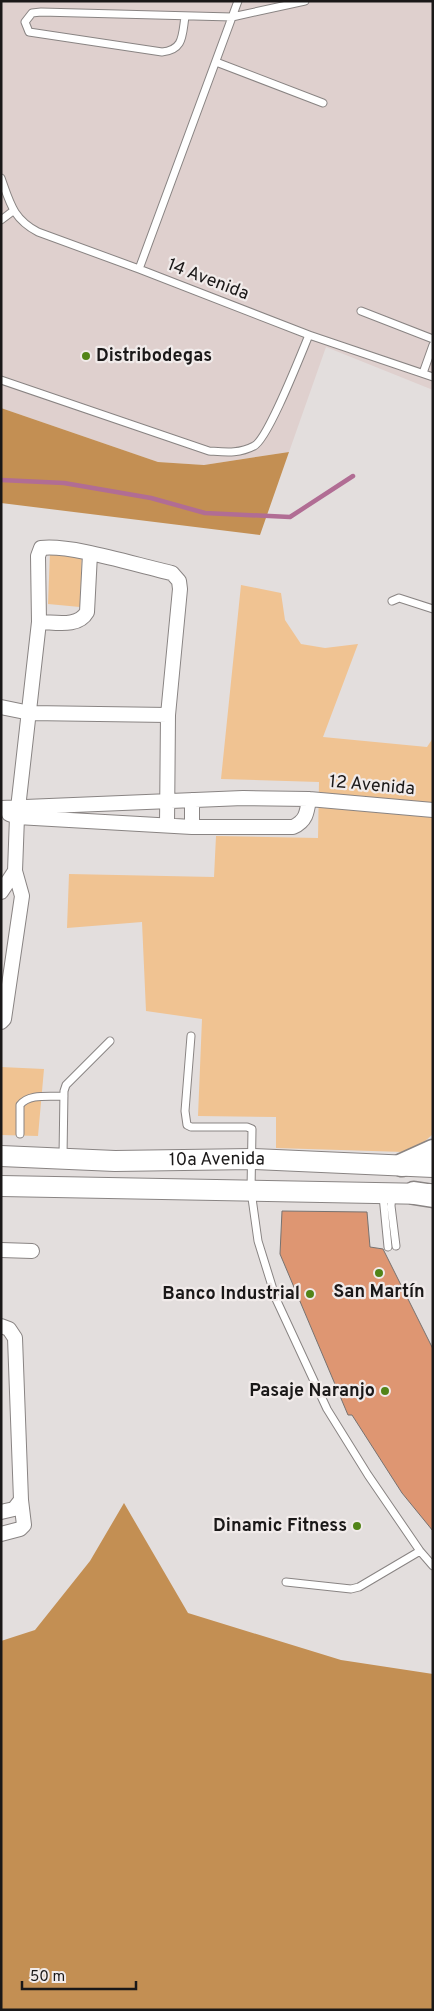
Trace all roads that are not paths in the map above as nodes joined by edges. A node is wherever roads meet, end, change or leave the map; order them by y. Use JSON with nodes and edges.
{"nodes":[{"id":1,"x":238,"y":1,"type":"edge"},
{"id":2,"x":306,"y":1,"type":"edge"},
{"id":3,"x":277,"y":4,"type":"edge"},
{"id":4,"x":185,"y":17,"type":"junction"},
{"id":5,"x":232,"y":17,"type":"junction"},
{"id":6,"x":216,"y":62,"type":"junction"},
{"id":7,"x":323,"y":103,"type":"dead end"},
{"id":8,"x":1,"y":178,"type":"edge"},
{"id":9,"x":13,"y":211,"type":"junction"},
{"id":10,"x":1,"y":220,"type":"edge"},
{"id":11,"x":139,"y":269,"type":"junction"},
{"id":12,"x":361,"y":311,"type":"dead end"},
{"id":13,"x":309,"y":335,"type":"junction"},
{"id":14,"x":433,"y":339,"type":"edge"},
{"id":15,"x":433,"y":345,"type":"edge"},
{"id":16,"x":423,"y":373,"type":"junction"},
{"id":17,"x":433,"y":377,"type":"edge"},
{"id":18,"x":1,"y":380,"type":"edge"},
{"id":19,"x":90,"y":554,"type":"junction"},
{"id":20,"x":392,"y":601,"type":"dead end"},
{"id":21,"x":433,"y":609,"type":"edge"},
{"id":22,"x":39,"y":622,"type":"junction"},
{"id":23,"x":1,"y":706,"type":"edge"},
{"id":24,"x":30,"y":712,"type":"junction"},
{"id":25,"x":168,"y":715,"type":"junction"},
{"id":26,"x":309,"y":799,"type":"junction"},
{"id":27,"x":192,"y":800,"type":"junction"},
{"id":28,"x":167,"y":802,"type":"junction"},
{"id":29,"x":1,"y":809,"type":"edge"},
{"id":30,"x":433,"y":810,"type":"edge"},
{"id":31,"x":18,"y":812,"type":"junction"},
{"id":32,"x":167,"y":825,"type":"junction"},
{"id":33,"x":192,"y":827,"type":"junction"},
{"id":34,"x":14,"y":871,"type":"junction"},
{"id":35,"x":1,"y":892,"type":"edge"},
{"id":36,"x":1,"y":1022,"type":"edge"},
{"id":37,"x":191,"y":1036,"type":"dead end"},
{"id":38,"x":110,"y":1041,"type":"dead end"},
{"id":39,"x":64,"y":1096,"type":"junction"},
{"id":40,"x":20,"y":1134,"type":"dead end"},
{"id":41,"x":433,"y":1152,"type":"edge"},
{"id":42,"x":1,"y":1156,"type":"edge"},
{"id":43,"x":63,"y":1159,"type":"junction"},
{"id":44,"x":252,"y":1159,"type":"junction"},
{"id":45,"x":115,"y":1161,"type":"junction"},
{"id":46,"x":402,"y":1165,"type":"junction"},
{"id":47,"x":433,"y":1167,"type":"edge"},
{"id":48,"x":1,"y":1186,"type":"edge"},
{"id":49,"x":114,"y":1189,"type":"junction"},
{"id":50,"x":251,"y":1191,"type":"junction"},
{"id":51,"x":411,"y":1194,"type":"edge"},
{"id":52,"x":396,"y":1246,"type":"dead end"},
{"id":53,"x":388,"y":1247,"type":"dead end"},
{"id":54,"x":1,"y":1250,"type":"edge"},
{"id":55,"x":32,"y":1251,"type":"dead end"},
{"id":56,"x":1,"y":1326,"type":"edge"},
{"id":57,"x":21,"y":1500,"type":"junction"},
{"id":58,"x":1,"y":1512,"type":"edge"},
{"id":59,"x":1,"y":1534,"type":"edge"},
{"id":60,"x":420,"y":1551,"type":"junction"},
{"id":61,"x":433,"y":1566,"type":"edge"},
{"id":62,"x":286,"y":1582,"type":"dead end"}],
"edges":[{"from":1,"to":5,"type":"lane"},
{"from":2,"to":3,"type":"lane"},
{"from":3,"to":5,"type":"lane"},
{"from":4,"to":4,"type":"lane"},
{"from":4,"to":5,"type":"lane"},
{"from":5,"to":6,"type":"lane"},
{"from":6,"to":7,"type":"lane"},
{"from":6,"to":11,"type":"lane"},
{"from":8,"to":9,"type":"lane","name":"14 Avenida"},
{"from":9,"to":10,"type":"lane"},
{"from":9,"to":11,"type":"lane","name":"14 Avenida"},
{"from":11,"to":13,"type":"lane","name":"14 Avenida"},
{"from":12,"to":14,"type":"lane"},
{"from":13,"to":16,"type":"lane","name":"14 Avenida"},
{"from":13,"to":18,"type":"lane"},
{"from":15,"to":16,"type":"lane"},
{"from":16,"to":17,"type":"lane","name":"14 Avenida"},
{"from":19,"to":22,"type":"street"},
{"from":19,"to":22,"type":"street"},
{"from":19,"to":25,"type":"street"},
{"from":20,"to":21,"type":"lane"},
{"from":22,"to":24,"type":"street"},
{"from":23,"to":24,"type":"street"},
{"from":24,"to":25,"type":"street"},
{"from":24,"to":31,"type":"street"},
{"from":25,"to":28,"type":"street"},
{"from":26,"to":27,"type":"street","name":"12 Avenida"},
{"from":26,"to":30,"type":"street","name":"12 Avenida"},
{"from":26,"to":33,"type":"street","name":"12 Avenida"},
{"from":27,"to":28,"type":"street","name":"12 Avenida"},
{"from":27,"to":33,"type":"street"},
{"from":28,"to":31,"type":"street","name":"12 Avenida"},
{"from":28,"to":32,"type":"street"},
{"from":29,"to":31,"type":"street"},
{"from":31,"to":32,"type":"street"},
{"from":31,"to":34,"type":"street"},
{"from":32,"to":33,"type":"street"},
{"from":34,"to":35,"type":"street"},
{"from":34,"to":36,"type":"street"},
{"from":37,"to":44,"type":"lane"},
{"from":38,"to":39,"type":"lane"},
{"from":39,"to":40,"type":"lane"},
{"from":39,"to":43,"type":"lane"},
{"from":41,"to":46,"type":"main road"},
{"from":42,"to":43,"type":"street","name":"10a Avenida"},
{"from":43,"to":45,"type":"street","name":"10a Avenida"},
{"from":44,"to":45,"type":"street","name":"10a Avenida"},
{"from":44,"to":46,"type":"street","name":"10a Avenida"},
{"from":44,"to":50,"type":"lane"},
{"from":45,"to":49,"type":"street"},
{"from":46,"to":47,"type":"street","name":"10a Avenida"},
{"from":48,"to":49,"type":"street","name":"10a Avenida"},
{"from":49,"to":50,"type":"street","name":"10a Avenida"},
{"from":50,"to":51,"type":"street","name":"10a Avenida"},
{"from":50,"to":60,"type":"lane"},
{"from":51,"to":52,"type":"lane"},
{"from":51,"to":53,"type":"lane"},
{"from":54,"to":55,"type":"street"},
{"from":56,"to":57,"type":"street"},
{"from":57,"to":58,"type":"street"},
{"from":57,"to":59,"type":"street"},
{"from":60,"to":61,"type":"lane"},
{"from":60,"to":62,"type":"lane"}]}
